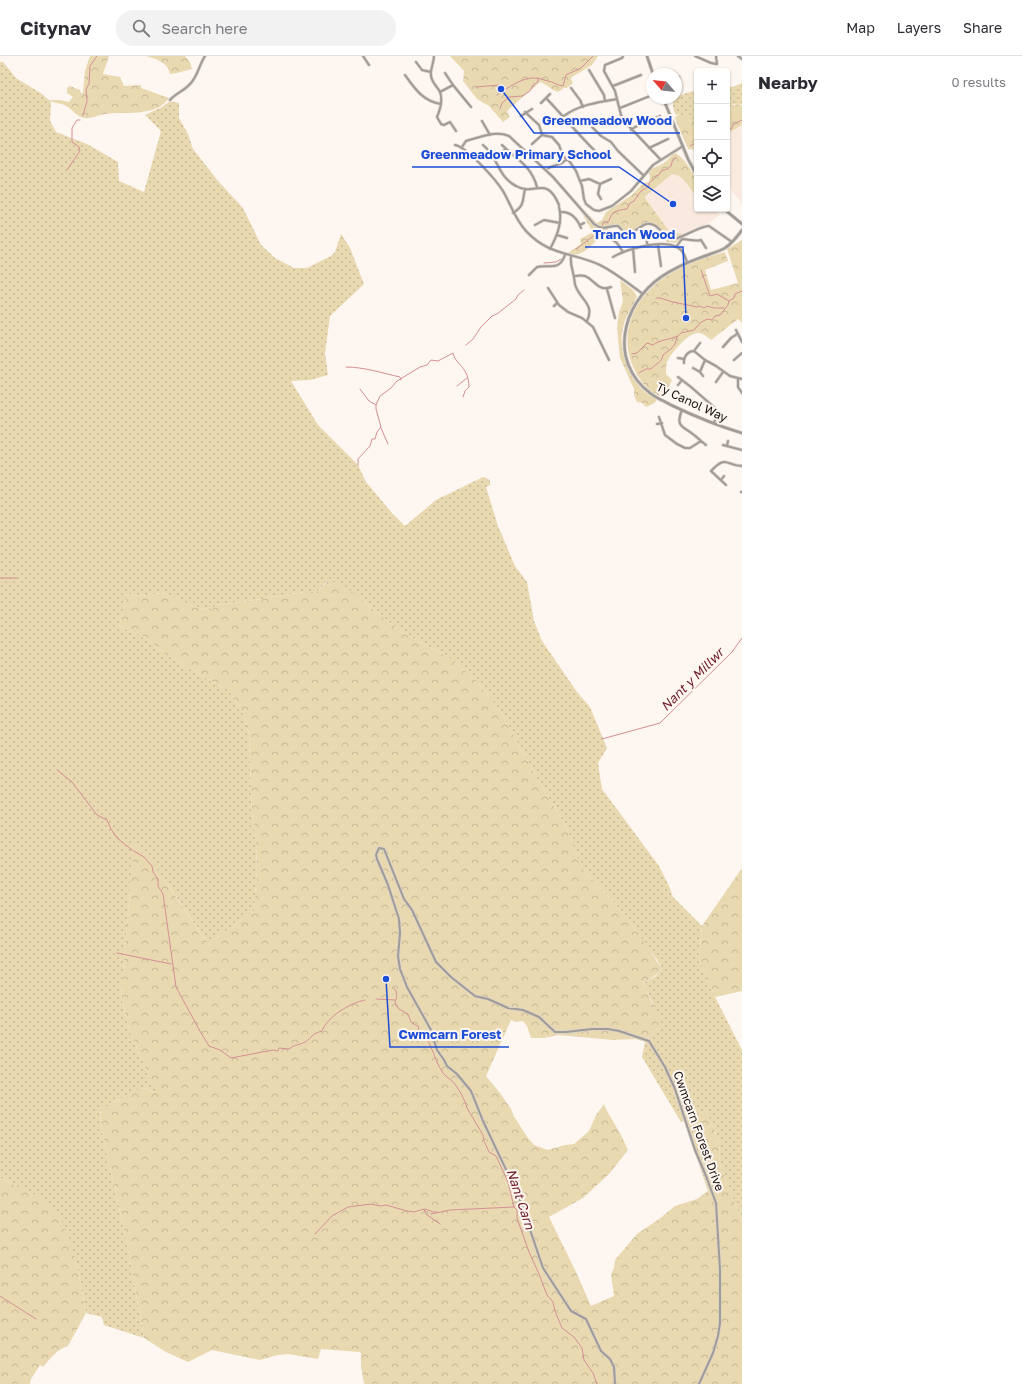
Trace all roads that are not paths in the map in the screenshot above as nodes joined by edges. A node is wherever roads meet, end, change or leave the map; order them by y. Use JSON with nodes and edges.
{"nodes":[{"id":1,"x":205,"y":56,"type":"edge"},
{"id":2,"x":363,"y":56,"type":"edge"},
{"id":3,"x":434,"y":56,"type":"edge"},
{"id":4,"x":623,"y":56,"type":"edge"},
{"id":5,"x":647,"y":56,"type":"edge"},
{"id":6,"x":716,"y":56,"type":"edge"},
{"id":7,"x":738,"y":56,"type":"edge"},
{"id":8,"x":697,"y":57,"type":"edge"},
{"id":9,"x":742,"y":58,"type":"edge"},
{"id":10,"x":416,"y":62,"type":"dead end"},
{"id":11,"x":369,"y":65,"type":"dead end"},
{"id":12,"x":651,"y":68,"type":"edge"},
{"id":13,"x":589,"y":70,"type":"dead end"},
{"id":14,"x":431,"y":72,"type":"junction"},
{"id":15,"x":445,"y":73,"type":"dead end"},
{"id":16,"x":405,"y":75,"type":"dead end"},
{"id":17,"x":641,"y":75,"type":"dead end"},
{"id":18,"x":453,"y":85,"type":"junction"},
{"id":19,"x":613,"y":86,"type":"junction"},
{"id":20,"x":571,"y":88,"type":"dead end"},
{"id":21,"x":440,"y":92,"type":"junction"},
{"id":22,"x":550,"y":94,"type":"dead end"},
{"id":23,"x":546,"y":98,"type":"junction"},
{"id":24,"x":646,"y":98,"type":"edge"},
{"id":25,"x":617,"y":99,"type":"junction"},
{"id":26,"x":170,"y":100,"type":"dead end"},
{"id":27,"x":605,"y":101,"type":"junction"},
{"id":28,"x":541,"y":103,"type":"dead end"},
{"id":29,"x":441,"y":104,"type":"junction"},
{"id":30,"x":666,"y":104,"type":"edge"},
{"id":31,"x":471,"y":107,"type":"dead end"},
{"id":32,"x":583,"y":107,"type":"junction"},
{"id":33,"x":619,"y":108,"type":"junction"},
{"id":34,"x":532,"y":109,"type":"dead end"},
{"id":35,"x":525,"y":112,"type":"junction"},
{"id":36,"x":521,"y":116,"type":"dead end"},
{"id":37,"x":564,"y":116,"type":"junction"},
{"id":38,"x":660,"y":116,"type":"dead end"},
{"id":39,"x":482,"y":121,"type":"dead end"},
{"id":40,"x":592,"y":127,"type":"dead end"},
{"id":41,"x":599,"y":128,"type":"dead end"},
{"id":42,"x":631,"y":130,"type":"junction"},
{"id":43,"x":456,"y":131,"type":"dead end"},
{"id":44,"x":596,"y":131,"type":"junction"},
{"id":45,"x":490,"y":135,"type":"junction"},
{"id":46,"x":542,"y":135,"type":"junction"},
{"id":47,"x":668,"y":139,"type":"dead end"},
{"id":48,"x":532,"y":144,"type":"dead end"},
{"id":49,"x":455,"y":145,"type":"dead end"},
{"id":50,"x":502,"y":145,"type":"dead end"},
{"id":51,"x":683,"y":146,"type":"junction"},
{"id":52,"x":462,"y":147,"type":"junction"},
{"id":53,"x":649,"y":148,"type":"junction"},
{"id":54,"x":506,"y":149,"type":"junction"},
{"id":55,"x":483,"y":150,"type":"dead end"},
{"id":56,"x":595,"y":151,"type":"dead end"},
{"id":57,"x":502,"y":152,"type":"dead end"},
{"id":58,"x":566,"y":159,"type":"junction"},
{"id":59,"x":660,"y":159,"type":"junction"},
{"id":60,"x":548,"y":168,"type":"dead end"},
{"id":61,"x":694,"y":170,"type":"edge"},
{"id":62,"x":643,"y":175,"type":"junction"},
{"id":63,"x":611,"y":179,"type":"dead end"},
{"id":64,"x":580,"y":181,"type":"junction"},
{"id":65,"x":600,"y":184,"type":"junction"},
{"id":66,"x":537,"y":188,"type":"junction"},
{"id":67,"x":525,"y":189,"type":"junction"},
{"id":68,"x":600,"y":199,"type":"dead end"},
{"id":69,"x":560,"y":212,"type":"junction"},
{"id":70,"x":728,"y":212,"type":"edge"},
{"id":71,"x":513,"y":213,"type":"junction"},
{"id":72,"x":542,"y":216,"type":"dead end"},
{"id":73,"x":543,"y":220,"type":"junction"},
{"id":74,"x":560,"y":223,"type":"junction"},
{"id":75,"x":584,"y":223,"type":"dead end"},
{"id":76,"x":580,"y":224,"type":"junction"},
{"id":77,"x":742,"y":224,"type":"edge"},
{"id":78,"x":535,"y":225,"type":"dead end"},
{"id":79,"x":581,"y":228,"type":"dead end"},
{"id":80,"x":742,"y":230,"type":"edge"},
{"id":81,"x":644,"y":234,"type":"dead end"},
{"id":82,"x":557,"y":235,"type":"junction"},
{"id":83,"x":606,"y":235,"type":"dead end"},
{"id":84,"x":566,"y":238,"type":"dead end"},
{"id":85,"x":732,"y":242,"type":"junction"},
{"id":86,"x":658,"y":245,"type":"junction"},
{"id":87,"x":648,"y":246,"type":"junction"},
{"id":88,"x":676,"y":247,"type":"junction"},
{"id":89,"x":633,"y":248,"type":"junction"},
{"id":90,"x":706,"y":248,"type":"dead end"},
{"id":91,"x":550,"y":249,"type":"junction"},
{"id":92,"x":623,"y":252,"type":"junction"},
{"id":93,"x":565,"y":255,"type":"junction"},
{"id":94,"x":572,"y":256,"type":"junction"},
{"id":95,"x":613,"y":257,"type":"dead end"},
{"id":96,"x":687,"y":262,"type":"junction"},
{"id":97,"x":661,"y":266,"type":"dead end"},
{"id":98,"x":636,"y":272,"type":"dead end"},
{"id":99,"x":529,"y":275,"type":"dead end"},
{"id":100,"x":574,"y":276,"type":"junction"},
{"id":101,"x":611,"y":287,"type":"dead end"},
{"id":102,"x":548,"y":288,"type":"dead end"},
{"id":103,"x":607,"y":289,"type":"junction"},
{"id":104,"x":643,"y":294,"type":"junction"},
{"id":105,"x":557,"y":303,"type":"junction"},
{"id":106,"x":554,"y":306,"type":"dead end"},
{"id":107,"x":615,"y":318,"type":"dead end"},
{"id":108,"x":587,"y":321,"type":"junction"},
{"id":109,"x":736,"y":330,"type":"dead end"},
{"id":110,"x":737,"y":334,"type":"junction"},
{"id":111,"x":700,"y":342,"type":"dead end"},
{"id":112,"x":742,"y":342,"type":"edge"},
{"id":113,"x":723,"y":347,"type":"dead end"},
{"id":114,"x":694,"y":351,"type":"junction"},
{"id":115,"x":742,"y":353,"type":"edge"},
{"id":116,"x":678,"y":358,"type":"dead end"},
{"id":117,"x":684,"y":359,"type":"junction"},
{"id":118,"x":609,"y":360,"type":"dead end"},
{"id":119,"x":705,"y":360,"type":"junction"},
{"id":120,"x":734,"y":360,"type":"dead end"},
{"id":121,"x":684,"y":363,"type":"dead end"},
{"id":122,"x":692,"y":368,"type":"dead end"},
{"id":123,"x":700,"y":372,"type":"junction"},
{"id":124,"x":723,"y":372,"type":"junction"},
{"id":125,"x":703,"y":376,"type":"dead end"},
{"id":126,"x":678,"y":378,"type":"dead end"},
{"id":127,"x":738,"y":379,"type":"junction"},
{"id":128,"x":742,"y":379,"type":"edge"},
{"id":129,"x":682,"y":380,"type":"junction"},
{"id":130,"x":716,"y":382,"type":"dead end"},
{"id":131,"x":678,"y":385,"type":"dead end"},
{"id":132,"x":742,"y":393,"type":"edge"},
{"id":133,"x":682,"y":410,"type":"junction"},
{"id":134,"x":659,"y":417,"type":"dead end"},
{"id":135,"x":662,"y":423,"type":"junction"},
{"id":136,"x":714,"y":423,"type":"junction"},
{"id":137,"x":657,"y":424,"type":"dead end"},
{"id":138,"x":742,"y":433,"type":"edge"},
{"id":139,"x":701,"y":441,"type":"junction"},
{"id":140,"x":728,"y":441,"type":"dead end"},
{"id":141,"x":706,"y":445,"type":"dead end"},
{"id":142,"x":723,"y":445,"type":"dead end"},
{"id":143,"x":727,"y":446,"type":"junction"},
{"id":144,"x":742,"y":450,"type":"edge"},
{"id":145,"x":742,"y":466,"type":"edge"},
{"id":146,"x":724,"y":476,"type":"dead end"},
{"id":147,"x":721,"y":480,"type":"junction"},
{"id":148,"x":726,"y":485,"type":"dead end"},
{"id":149,"x":615,"y":1384,"type":"edge"},
{"id":150,"x":699,"y":1384,"type":"edge"}],
"edges":[{"from":1,"to":26,"type":"street"},
{"from":2,"to":11,"type":"street"},
{"from":3,"to":14,"type":"street"},
{"from":4,"to":19,"type":"street"},
{"from":5,"to":12,"type":"street"},
{"from":6,"to":8,"type":"street"},
{"from":7,"to":9,"type":"street"},
{"from":10,"to":14,"type":"street"},
{"from":13,"to":27,"type":"street"},
{"from":14,"to":21,"type":"street"},
{"from":15,"to":18,"type":"street"},
{"from":16,"to":29,"type":"street"},
{"from":17,"to":19,"type":"street"},
{"from":18,"to":21,"type":"street"},
{"from":18,"to":31,"type":"street"},
{"from":19,"to":25,"type":"street"},
{"from":20,"to":32,"type":"street"},
{"from":21,"to":29,"type":"street"},
{"from":22,"to":23,"type":"street"},
{"from":23,"to":28,"type":"street"},
{"from":23,"to":37,"type":"street"},
{"from":24,"to":33,"type":"street"},
{"from":25,"to":27,"type":"street"},
{"from":25,"to":33,"type":"street"},
{"from":27,"to":32,"type":"street"},
{"from":29,"to":43,"type":"street"},
{"from":30,"to":51,"type":"street"},
{"from":32,"to":37,"type":"street"},
{"from":33,"to":42,"type":"street"},
{"from":34,"to":35,"type":"street"},
{"from":35,"to":36,"type":"street"},
{"from":35,"to":46,"type":"street"},
{"from":37,"to":56,"type":"street"},
{"from":38,"to":42,"type":"street"},
{"from":39,"to":45,"type":"street"},
{"from":40,"to":44,"type":"street"},
{"from":41,"to":44,"type":"street"},
{"from":42,"to":53,"type":"street"},
{"from":44,"to":62,"type":"street"},
{"from":45,"to":52,"type":"street"},
{"from":45,"to":85,"type":"street"},
{"from":46,"to":48,"type":"street"},
{"from":46,"to":58,"type":"street"},
{"from":47,"to":53,"type":"street"},
{"from":49,"to":52,"type":"street"},
{"from":50,"to":54,"type":"street"},
{"from":51,"to":59,"type":"street"},
{"from":51,"to":61,"type":"street"},
{"from":52,"to":71,"type":"street"},
{"from":53,"to":59,"type":"street"},
{"from":54,"to":57,"type":"street"},
{"from":54,"to":66,"type":"street"},
{"from":55,"to":67,"type":"street"},
{"from":58,"to":60,"type":"street"},
{"from":58,"to":64,"type":"street"},
{"from":59,"to":62,"type":"street"},
{"from":62,"to":64,"type":"street"},
{"from":63,"to":65,"type":"street"},
{"from":64,"to":65,"type":"street"},
{"from":65,"to":68,"type":"street"},
{"from":66,"to":67,"type":"street"},
{"from":66,"to":69,"type":"street"},
{"from":67,"to":71,"type":"street"},
{"from":69,"to":74,"type":"street"},
{"from":69,"to":76,"type":"street"},
{"from":70,"to":77,"type":"street"},
{"from":71,"to":91,"type":"street"},
{"from":72,"to":73,"type":"street"},
{"from":73,"to":74,"type":"street"},
{"from":73,"to":78,"type":"street"},
{"from":74,"to":82,"type":"street"},
{"from":75,"to":76,"type":"street"},
{"from":76,"to":79,"type":"street"},
{"from":80,"to":85,"type":"street","name":"Ty Canol Way"},
{"from":81,"to":87,"type":"street"},
{"from":82,"to":84,"type":"street"},
{"from":82,"to":91,"type":"street"},
{"from":83,"to":92,"type":"street"},
{"from":85,"to":96,"type":"street","name":"Ty Canol Way"},
{"from":86,"to":87,"type":"street"},
{"from":86,"to":88,"type":"street"},
{"from":86,"to":97,"type":"street"},
{"from":87,"to":89,"type":"street"},
{"from":88,"to":90,"type":"street"},
{"from":88,"to":96,"type":"street"},
{"from":89,"to":92,"type":"street"},
{"from":89,"to":98,"type":"street"},
{"from":91,"to":93,"type":"street"},
{"from":92,"to":95,"type":"street"},
{"from":93,"to":94,"type":"street"},
{"from":93,"to":99,"type":"street"},
{"from":94,"to":100,"type":"street"},
{"from":94,"to":104,"type":"street"},
{"from":96,"to":104,"type":"street","name":"Ty Canol Way"},
{"from":100,"to":103,"type":"street"},
{"from":100,"to":108,"type":"street"},
{"from":101,"to":103,"type":"street"},
{"from":102,"to":105,"type":"street"},
{"from":103,"to":107,"type":"street"},
{"from":104,"to":133,"type":"street","name":"Ty Canol Way"},
{"from":105,"to":106,"type":"street"},
{"from":105,"to":108,"type":"street"},
{"from":108,"to":118,"type":"street"},
{"from":109,"to":110,"type":"street"},
{"from":110,"to":112,"type":"street"},
{"from":110,"to":113,"type":"street"},
{"from":111,"to":114,"type":"street"},
{"from":114,"to":117,"type":"street"},
{"from":114,"to":119,"type":"street"},
{"from":115,"to":120,"type":"street"},
{"from":116,"to":117,"type":"street"},
{"from":117,"to":121,"type":"street"},
{"from":119,"to":123,"type":"street"},
{"from":119,"to":124,"type":"street"},
{"from":122,"to":123,"type":"street"},
{"from":123,"to":125,"type":"street"},
{"from":124,"to":127,"type":"street"},
{"from":124,"to":130,"type":"street"},
{"from":126,"to":129,"type":"street"},
{"from":127,"to":128,"type":"street"},
{"from":127,"to":132,"type":"street"},
{"from":129,"to":131,"type":"street"},
{"from":129,"to":136,"type":"street"},
{"from":133,"to":136,"type":"street","name":"Ty Canol Way"},
{"from":133,"to":139,"type":"street"},
{"from":134,"to":135,"type":"street"},
{"from":135,"to":137,"type":"street"},
{"from":135,"to":139,"type":"street"},
{"from":136,"to":138,"type":"street","name":"Ty Canol Way"},
{"from":139,"to":141,"type":"street"},
{"from":140,"to":143,"type":"street"},
{"from":142,"to":143,"type":"street"},
{"from":143,"to":144,"type":"street"},
{"from":145,"to":147,"type":"street"},
{"from":146,"to":147,"type":"street"},
{"from":147,"to":148,"type":"street"},
{"from":149,"to":150,"type":"street","name":"Cwmcarn Forest Drive"}]}
